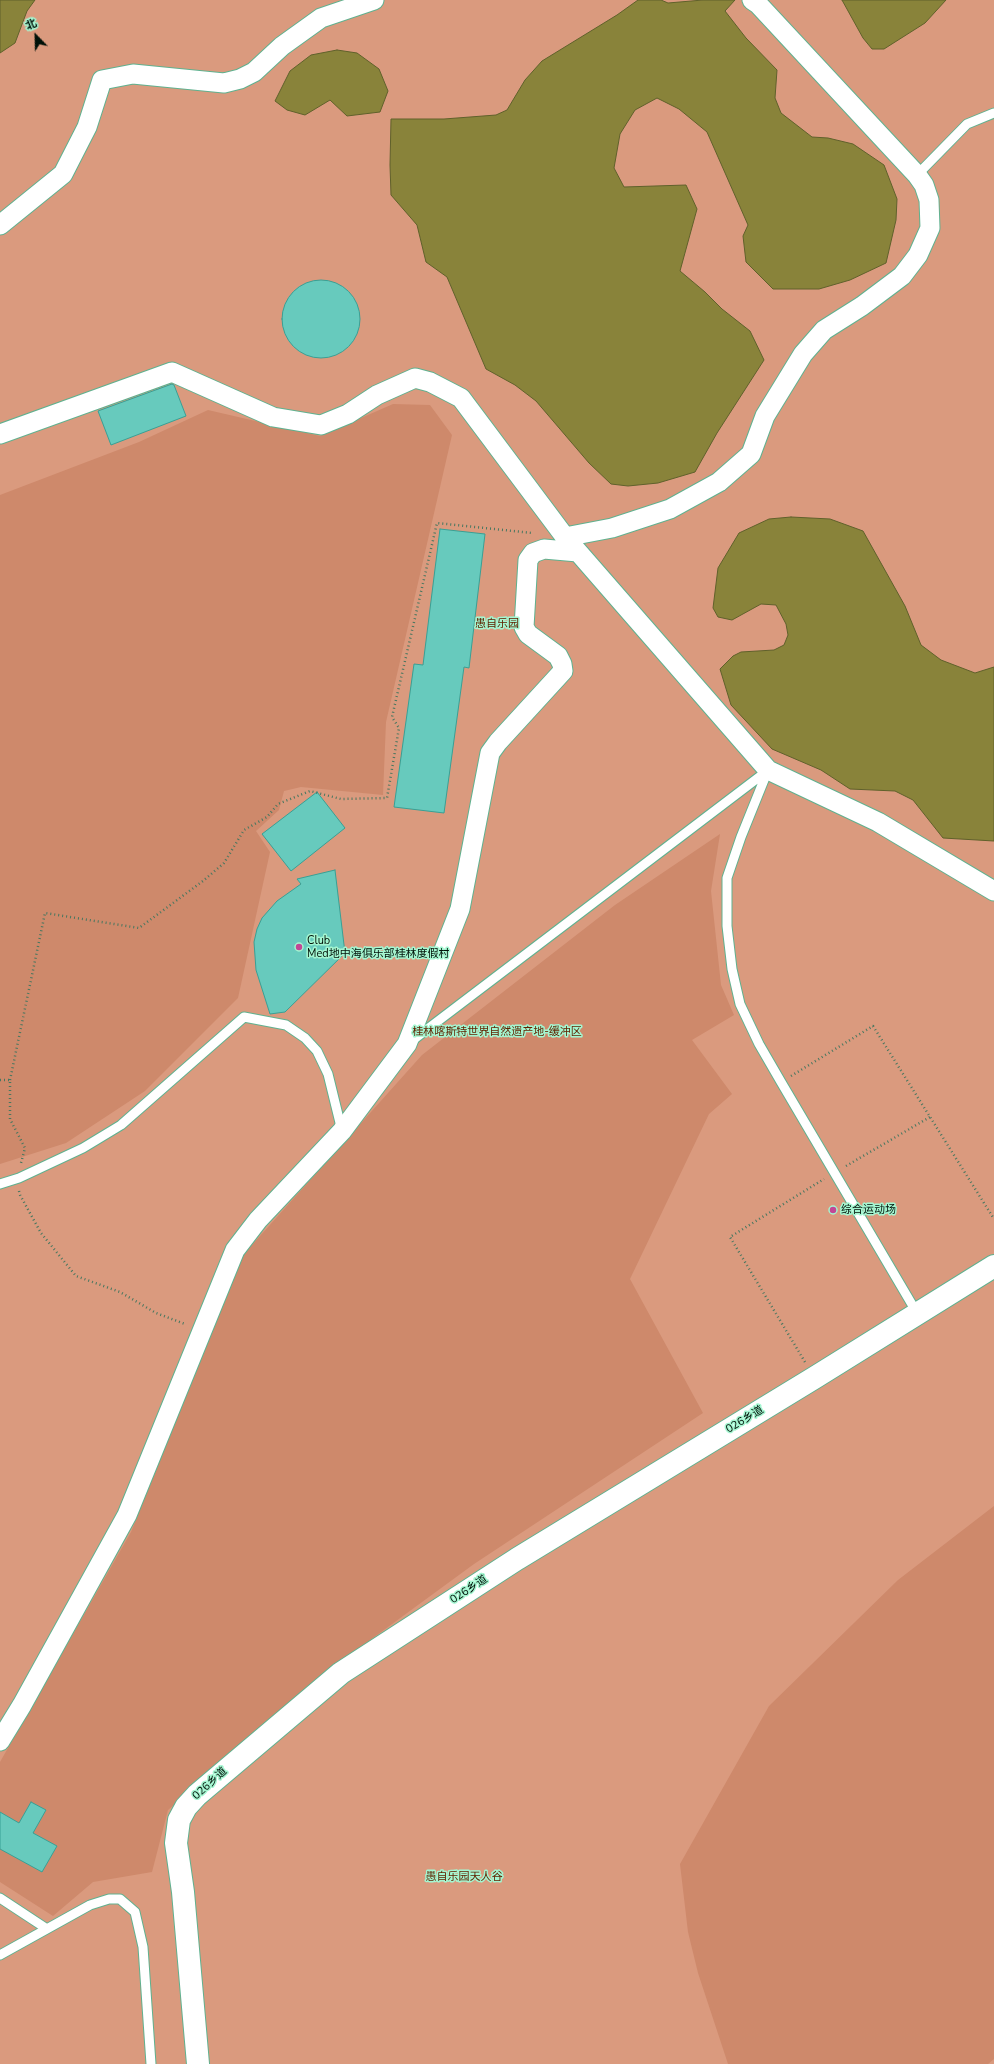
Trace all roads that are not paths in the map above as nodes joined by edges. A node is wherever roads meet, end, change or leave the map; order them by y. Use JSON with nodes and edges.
{"nodes":[{"id":1,"x":374,"y":0,"type":"edge"},
{"id":2,"x":752,"y":0,"type":"edge"},
{"id":3,"x":994,"y":113,"type":"edge"},
{"id":4,"x":917,"y":175,"type":"junction"},
{"id":5,"x":0,"y":225,"type":"edge"},
{"id":6,"x":0,"y":434,"type":"edge"},
{"id":7,"x":565,"y":537,"type":"junction"},
{"id":8,"x":578,"y":552,"type":"junction"},
{"id":9,"x":768,"y":770,"type":"junction"},
{"id":10,"x":994,"y":891,"type":"edge"},
{"id":11,"x":407,"y":1044,"type":"junction"},
{"id":12,"x":342,"y":1132,"type":"junction"},
{"id":13,"x":0,"y":1184,"type":"edge"},
{"id":14,"x":994,"y":1266,"type":"edge"},
{"id":15,"x":917,"y":1313,"type":"junction"},
{"id":16,"x":0,"y":1741,"type":"edge"},
{"id":17,"x":0,"y":1898,"type":"edge"},
{"id":18,"x":47,"y":1929,"type":"junction"},
{"id":19,"x":0,"y":1955,"type":"edge"},
{"id":20,"x":151,"y":2064,"type":"edge"},
{"id":21,"x":198,"y":2064,"type":"edge"}],
"edges":[{"from":1,"to":5,"type":"street"},
{"from":2,"to":4,"type":"street"},
{"from":3,"to":4,"type":"lane"},
{"from":4,"to":7,"type":"street"},
{"from":6,"to":7,"type":"street"},
{"from":7,"to":8,"type":"street"},
{"from":8,"to":9,"type":"street"},
{"from":8,"to":11,"type":"street"},
{"from":9,"to":10,"type":"street"},
{"from":9,"to":11,"type":"lane"},
{"from":9,"to":15,"type":"lane"},
{"from":11,"to":12,"type":"street"},
{"from":12,"to":13,"type":"lane"},
{"from":12,"to":16,"type":"street"},
{"from":14,"to":15,"type":"street","name":"026乡道"},
{"from":15,"to":21,"type":"street","name":"026乡道"},
{"from":17,"to":18,"type":"lane"},
{"from":18,"to":19,"type":"lane"},
{"from":18,"to":20,"type":"lane"}]}
